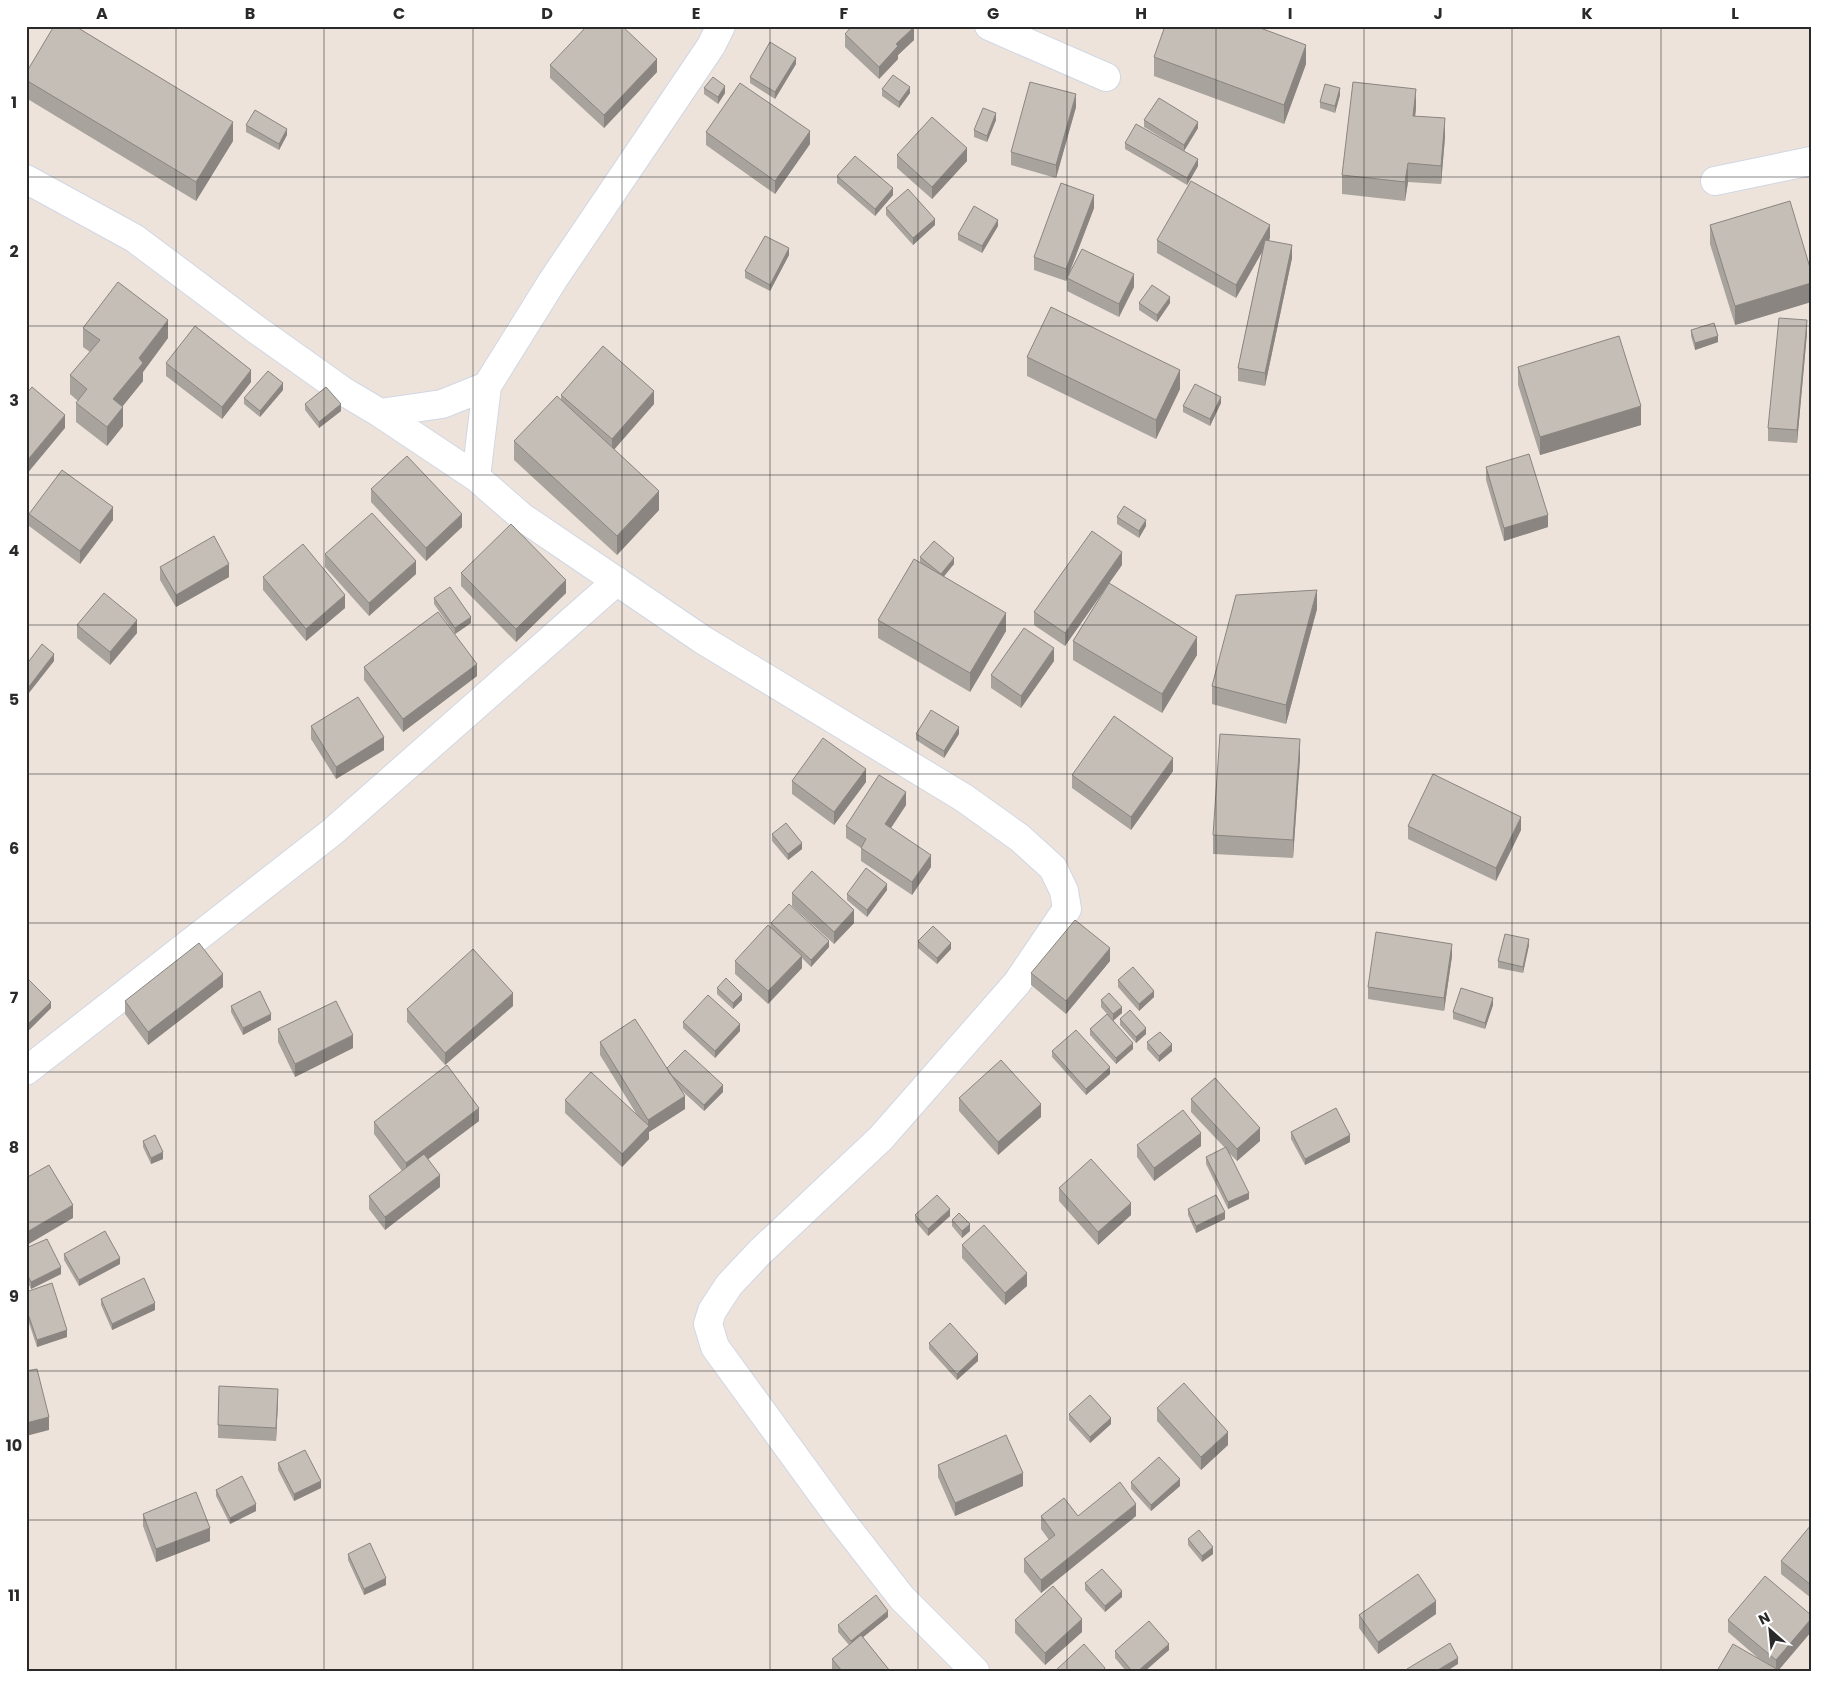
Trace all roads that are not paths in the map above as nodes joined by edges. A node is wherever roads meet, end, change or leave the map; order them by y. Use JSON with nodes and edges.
{"nodes":[{"id":1,"x":721,"y":26,"type":"edge"},
{"id":2,"x":989,"y":26,"type":"edge"},
{"id":3,"x":1106,"y":77,"type":"dead end"},
{"id":4,"x":1811,"y":161,"type":"edge"},
{"id":5,"x":26,"y":179,"type":"edge"},
{"id":6,"x":1715,"y":181,"type":"dead end"},
{"id":7,"x":487,"y":386,"type":"junction"},
{"id":8,"x":380,"y":413,"type":"junction"},
{"id":9,"x":476,"y":477,"type":"junction"},
{"id":10,"x":617,"y":581,"type":"junction"},
{"id":11,"x":26,"y":1071,"type":"edge"},
{"id":12,"x":960,"y":1666,"type":"edge"}],
"edges":[{"from":1,"to":7,"type":"street"},
{"from":2,"to":3,"type":"street"},
{"from":4,"to":6,"type":"street"},
{"from":5,"to":8,"type":"street"},
{"from":7,"to":8,"type":"street"},
{"from":7,"to":9,"type":"street"},
{"from":8,"to":9,"type":"street"},
{"from":9,"to":10,"type":"street"},
{"from":10,"to":11,"type":"street"},
{"from":10,"to":12,"type":"street"}]}
